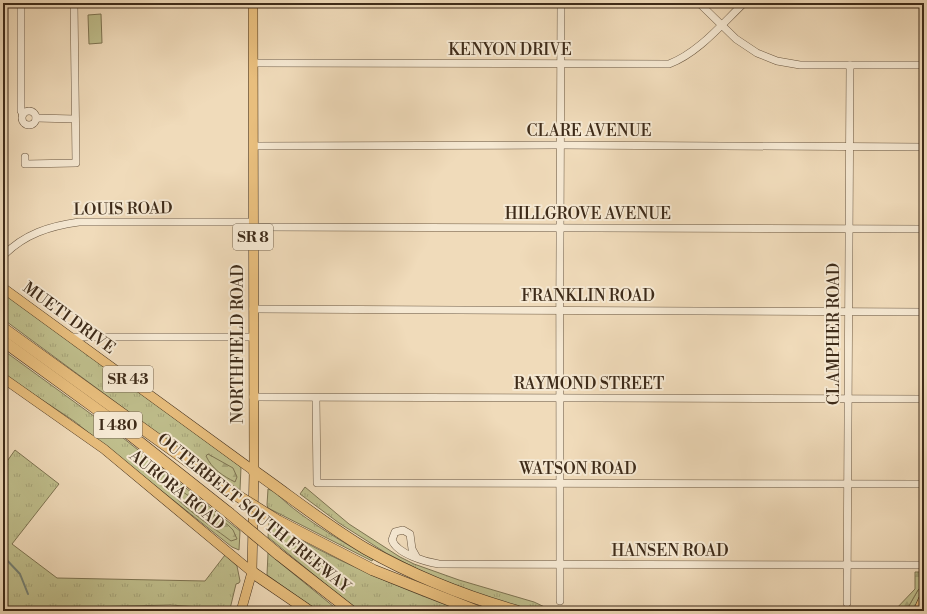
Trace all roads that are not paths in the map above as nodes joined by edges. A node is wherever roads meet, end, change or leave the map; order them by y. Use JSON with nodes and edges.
{"nodes":[{"id":1,"x":21,"y":3,"type":"edge"},
{"id":2,"x":74,"y":3,"type":"edge"},
{"id":3,"x":253,"y":3,"type":"edge"},
{"id":4,"x":561,"y":3,"type":"edge"},
{"id":5,"x":699,"y":3,"type":"edge"},
{"id":6,"x":744,"y":3,"type":"edge"},
{"id":7,"x":721,"y":24,"type":"junction"},
{"id":8,"x":253,"y":64,"type":"junction"},
{"id":9,"x":561,"y":64,"type":"junction"},
{"id":10,"x":850,"y":65,"type":"junction"},
{"id":11,"x":924,"y":66,"type":"edge"},
{"id":12,"x":23,"y":114,"type":"junction"},
{"id":13,"x":36,"y":118,"type":"junction"},
{"id":14,"x":75,"y":119,"type":"junction"},
{"id":15,"x":560,"y":145,"type":"junction"},
{"id":16,"x":253,"y":146,"type":"junction"},
{"id":17,"x":849,"y":147,"type":"junction"},
{"id":18,"x":924,"y":147,"type":"edge"},
{"id":19,"x":25,"y":157,"type":"dead end"},
{"id":20,"x":253,"y":225,"type":"junction"},
{"id":21,"x":561,"y":228,"type":"junction"},
{"id":22,"x":849,"y":228,"type":"junction"},
{"id":23,"x":924,"y":228,"type":"edge"},
{"id":24,"x":3,"y":256,"type":"edge"},
{"id":25,"x":3,"y":288,"type":"edge"},
{"id":26,"x":253,"y":309,"type":"junction"},
{"id":27,"x":558,"y":310,"type":"junction"},
{"id":28,"x":848,"y":312,"type":"junction"},
{"id":29,"x":924,"y":312,"type":"edge"},
{"id":30,"x":3,"y":328,"type":"edge"},
{"id":31,"x":70,"y":337,"type":"junction"},
{"id":32,"x":253,"y":337,"type":"junction"},
{"id":33,"x":3,"y":341,"type":"edge"},
{"id":34,"x":3,"y":378,"type":"edge"},
{"id":35,"x":253,"y":397,"type":"junction"},
{"id":36,"x":316,"y":398,"type":"junction"},
{"id":37,"x":560,"y":398,"type":"junction"},
{"id":38,"x":848,"y":399,"type":"junction"},
{"id":39,"x":924,"y":400,"type":"edge"},
{"id":40,"x":254,"y":471,"type":"junction"},
{"id":41,"x":560,"y":483,"type":"junction"},
{"id":42,"x":847,"y":483,"type":"junction"},
{"id":43,"x":924,"y":484,"type":"edge"},
{"id":44,"x":417,"y":558,"type":"dead end"},
{"id":45,"x":560,"y":564,"type":"junction"},
{"id":46,"x":847,"y":565,"type":"junction"},
{"id":47,"x":924,"y":565,"type":"edge"},
{"id":48,"x":252,"y":572,"type":"junction"},
{"id":49,"x":924,"y":600,"type":"edge"},
{"id":50,"x":560,"y":601,"type":"dead end"},
{"id":51,"x":847,"y":602,"type":"dead end"},
{"id":52,"x":241,"y":611,"type":"edge"},
{"id":53,"x":309,"y":611,"type":"edge"},
{"id":54,"x":351,"y":611,"type":"edge"},
{"id":55,"x":477,"y":611,"type":"edge"},
{"id":56,"x":517,"y":611,"type":"edge"},
{"id":57,"x":918,"y":611,"type":"edge"}],
"edges":[{"from":1,"to":12,"type":"street"},
{"from":2,"to":14,"type":"street"},
{"from":3,"to":8,"type":"main road","name":"NORTHFIELD ROAD","number":"SR 8"},
{"from":4,"to":9,"type":"street"},
{"from":5,"to":7,"type":"street"},
{"from":6,"to":7,"type":"street","name":"KENYON DRIVE"},
{"from":7,"to":9,"type":"street","name":"KENYON DRIVE"},
{"from":7,"to":10,"type":"street"},
{"from":8,"to":9,"type":"street","name":"KENYON DRIVE"},
{"from":8,"to":16,"type":"main road","name":"NORTHFIELD ROAD","number":"SR 8"},
{"from":9,"to":15,"type":"street"},
{"from":10,"to":11,"type":"street"},
{"from":10,"to":17,"type":"street","name":"CLAMPHER ROAD"},
{"from":12,"to":13,"type":"street"},
{"from":12,"to":13,"type":"street"},
{"from":13,"to":14,"type":"street"},
{"from":14,"to":19,"type":"street"},
{"from":15,"to":16,"type":"street","name":"CLARE AVENUE"},
{"from":15,"to":17,"type":"street","name":"CLARE AVENUE"},
{"from":15,"to":21,"type":"street"},
{"from":16,"to":20,"type":"main road","name":"NORTHFIELD ROAD","number":"SR 8"},
{"from":17,"to":18,"type":"street","name":"CLARE AVENUE"},
{"from":17,"to":22,"type":"street","name":"CLAMPHER ROAD"},
{"from":20,"to":21,"type":"street","name":"HILLGROVE AVENUE"},
{"from":20,"to":24,"type":"street","name":"LOUIS ROAD"},
{"from":20,"to":26,"type":"main road","name":"NORTHFIELD ROAD","number":"SR 8"},
{"from":21,"to":22,"type":"street","name":"HILLGROVE AVENUE"},
{"from":21,"to":27,"type":"street"},
{"from":22,"to":23,"type":"street","name":"HILLGROVE AVENUE"},
{"from":22,"to":28,"type":"street","name":"CLAMPHER ROAD"},
{"from":25,"to":31,"type":"main road","name":"MUETI DRIVE","number":"SR 43"},
{"from":26,"to":27,"type":"street","name":"FRANKLIN ROAD"},
{"from":26,"to":32,"type":"main road","name":"NORTHFIELD ROAD","number":"SR 8"},
{"from":27,"to":28,"type":"street","name":"FRANKLIN ROAD"},
{"from":27,"to":37,"type":"street"},
{"from":28,"to":29,"type":"street","name":"FRANKLIN ROAD"},
{"from":28,"to":38,"type":"street","name":"CLAMPHER ROAD"},
{"from":30,"to":55,"type":"highway","name":"OUTERBELT SOUTH FREEWAY","number":"I 480","bridge":true},
{"from":31,"to":32,"type":"street"},
{"from":31,"to":40,"type":"main road","name":"MUETI DRIVE","number":"SR 43"},
{"from":32,"to":35,"type":"main road","name":"NORTHFIELD ROAD","number":"SR 8"},
{"from":33,"to":54,"type":"highway","name":"OUTERBELT SOUTH FREEWAY","number":"I 480","bridge":true},
{"from":34,"to":48,"type":"main road","name":"AURORA ROAD"},
{"from":35,"to":36,"type":"street","name":"RAYMOND STREET"},
{"from":35,"to":40,"type":"main road","name":"NORTHFIELD ROAD","number":"SR 8"},
{"from":36,"to":37,"type":"street","name":"RAYMOND STREET"},
{"from":36,"to":41,"type":"street","name":"WATSON ROAD"},
{"from":37,"to":38,"type":"street","name":"RAYMOND STREET"},
{"from":37,"to":41,"type":"street"},
{"from":38,"to":39,"type":"street","name":"RAYMOND STREET"},
{"from":38,"to":42,"type":"street","name":"CLAMPHER ROAD"},
{"from":40,"to":48,"type":"main road","name":"NORTHFIELD ROAD","number":"SR 8"},
{"from":40,"to":56,"type":"highway"},
{"from":41,"to":42,"type":"street","name":"WATSON ROAD"},
{"from":41,"to":45,"type":"street"},
{"from":42,"to":43,"type":"street","name":"WATSON ROAD"},
{"from":42,"to":46,"type":"street","name":"CLAMPHER ROAD"},
{"from":44,"to":45,"type":"street","name":"HANSEN ROAD"},
{"from":45,"to":46,"type":"street","name":"HANSEN ROAD"},
{"from":45,"to":50,"type":"street"},
{"from":46,"to":47,"type":"street","name":"HANSEN ROAD"},
{"from":46,"to":51,"type":"street","name":"CLAMPHER ROAD"},
{"from":48,"to":52,"type":"main road","name":"NORTHFIELD ROAD","number":"SR 8"},
{"from":48,"to":53,"type":"highway"},
{"from":49,"to":57,"type":"highway"}]}
